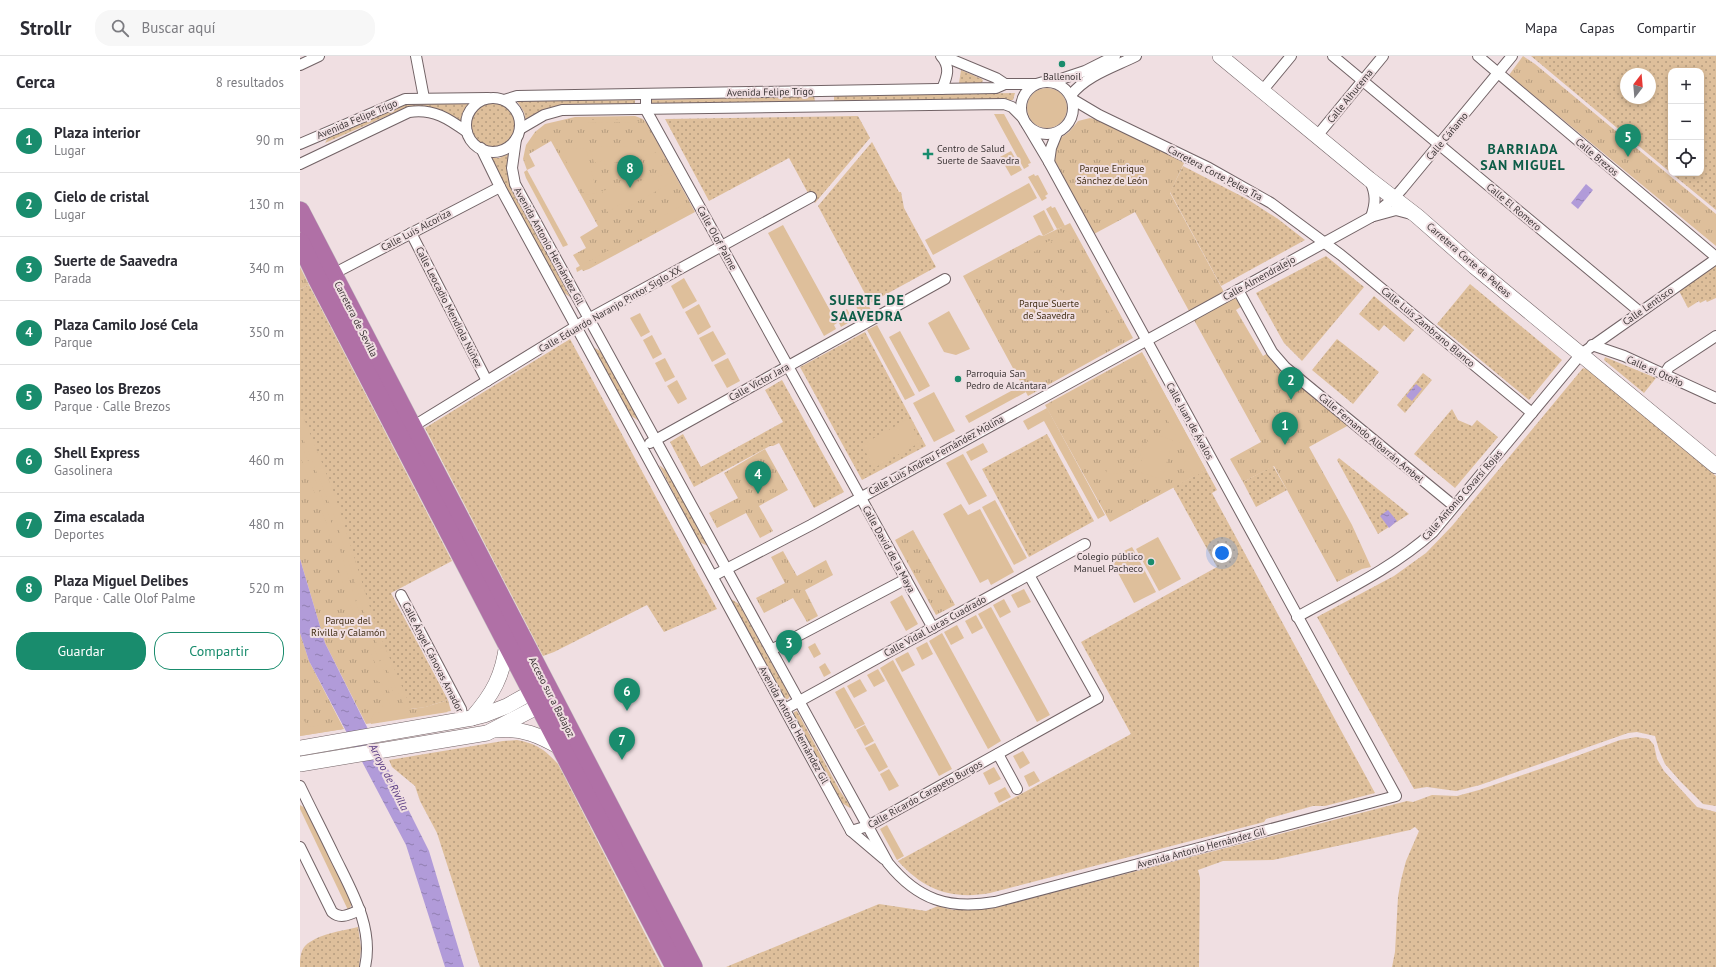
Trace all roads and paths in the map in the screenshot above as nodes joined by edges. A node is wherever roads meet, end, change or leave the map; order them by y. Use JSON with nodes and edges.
{"nodes":[{"id":1,"x":318,"y":56,"type":"edge"},
{"id":2,"x":416,"y":56,"type":"edge"},
{"id":3,"x":942,"y":56,"type":"edge"},
{"id":4,"x":1115,"y":56,"type":"edge"},
{"id":5,"x":1136,"y":56,"type":"edge"},
{"id":6,"x":1220,"y":56,"type":"edge"},
{"id":7,"x":1291,"y":56,"type":"edge"},
{"id":8,"x":1334,"y":56,"type":"edge"},
{"id":9,"x":1382,"y":56,"type":"edge"},
{"id":10,"x":1478,"y":56,"type":"edge"},
{"id":11,"x":1512,"y":56,"type":"edge"},
{"id":12,"x":300,"y":65,"type":"edge"},
{"id":13,"x":1499,"y":73,"type":"junction"},
{"id":14,"x":1363,"y":80,"type":"junction"},
{"id":15,"x":1052,"y":82,"type":"junction"},
{"id":16,"x":1006,"y":84,"type":"junction"},
{"id":17,"x":1036,"y":84,"type":"junction"},
{"id":18,"x":942,"y":89,"type":"junction"},
{"id":19,"x":824,"y":91,"type":"junction"},
{"id":20,"x":1262,"y":91,"type":"junction"},
{"id":21,"x":646,"y":94,"type":"junction"},
{"id":22,"x":1072,"y":97,"type":"junction"},
{"id":23,"x":424,"y":98,"type":"junction"},
{"id":24,"x":488,"y":98,"type":"junction"},
{"id":25,"x":504,"y":100,"type":"junction"},
{"id":26,"x":824,"y":107,"type":"junction"},
{"id":27,"x":646,"y":110,"type":"junction"},
{"id":28,"x":1099,"y":115,"type":"junction"},
{"id":29,"x":1025,"y":121,"type":"junction"},
{"id":30,"x":1070,"y":123,"type":"junction"},
{"id":31,"x":520,"y":129,"type":"junction"},
{"id":32,"x":467,"y":132,"type":"junction"},
{"id":33,"x":1057,"y":133,"type":"junction"},
{"id":34,"x":1317,"y":136,"type":"junction"},
{"id":35,"x":516,"y":139,"type":"junction"},
{"id":36,"x":300,"y":144,"type":"edge"},
{"id":37,"x":1439,"y":144,"type":"junction"},
{"id":38,"x":481,"y":148,"type":"junction"},
{"id":39,"x":1049,"y":162,"type":"junction"},
{"id":40,"x":300,"y":164,"type":"edge"},
{"id":41,"x":1369,"y":179,"type":"junction"},
{"id":42,"x":500,"y":187,"type":"junction"},
{"id":43,"x":811,"y":197,"type":"dead end"},
{"id":44,"x":1396,"y":200,"type":"junction"},
{"id":45,"x":300,"y":211,"type":"edge"},
{"id":46,"x":1384,"y":213,"type":"junction"},
{"id":47,"x":1417,"y":216,"type":"junction"},
{"id":48,"x":1370,"y":217,"type":"junction"},
{"id":49,"x":411,"y":233,"type":"junction"},
{"id":50,"x":300,"y":242,"type":"edge"},
{"id":51,"x":1325,"y":242,"type":"junction"},
{"id":52,"x":722,"y":246,"type":"junction"},
{"id":53,"x":1716,"y":258,"type":"edge"},
{"id":54,"x":333,"y":274,"type":"junction"},
{"id":55,"x":945,"y":279,"type":"dead end"},
{"id":56,"x":1238,"y":290,"type":"junction"},
{"id":57,"x":1640,"y":312,"type":"junction"},
{"id":58,"x":583,"y":322,"type":"junction"},
{"id":59,"x":1716,"y":336,"type":"edge"},
{"id":60,"x":1147,"y":340,"type":"junction"},
{"id":61,"x":1586,"y":350,"type":"junction"},
{"id":62,"x":788,"y":366,"type":"junction"},
{"id":63,"x":1664,"y":375,"type":"junction"},
{"id":64,"x":486,"y":381,"type":"junction"},
{"id":65,"x":1716,"y":398,"type":"edge"},
{"id":66,"x":1532,"y":413,"type":"junction"},
{"id":67,"x":406,"y":432,"type":"junction"},
{"id":68,"x":649,"y":443,"type":"junction"},
{"id":69,"x":1716,"y":466,"type":"edge"},
{"id":70,"x":860,"y":497,"type":"junction"},
{"id":71,"x":1454,"y":506,"type":"junction"},
{"id":72,"x":1085,"y":544,"type":"dead end"},
{"id":73,"x":720,"y":573,"type":"junction"},
{"id":74,"x":1029,"y":575,"type":"junction"},
{"id":75,"x":906,"y":578,"type":"junction"},
{"id":76,"x":401,"y":595,"type":"dead end"},
{"id":77,"x":1298,"y":616,"type":"junction"},
{"id":78,"x":933,"y":628,"type":"junction"},
{"id":79,"x":507,"y":643,"type":"junction"},
{"id":80,"x":771,"y":650,"type":"junction"},
{"id":81,"x":1332,"y":679,"type":"joint"},
{"id":82,"x":543,"y":694,"type":"junction"},
{"id":83,"x":799,"y":701,"type":"junction"},
{"id":84,"x":785,"y":709,"type":"junction"},
{"id":85,"x":468,"y":719,"type":"junction"},
{"id":86,"x":491,"y":731,"type":"junction"},
{"id":87,"x":300,"y":748,"type":"edge"},
{"id":88,"x":561,"y":748,"type":"junction"},
{"id":89,"x":998,"y":754,"type":"junction"},
{"id":90,"x":300,"y":764,"type":"edge"},
{"id":91,"x":300,"y":786,"type":"edge"},
{"id":92,"x":1017,"y":790,"type":"dead end"},
{"id":93,"x":303,"y":798,"type":"edge"},
{"id":94,"x":868,"y":826,"type":"junction"},
{"id":95,"x":854,"y":830,"type":"junction"},
{"id":96,"x":300,"y":847,"type":"edge"},
{"id":97,"x":888,"y":863,"type":"junction"},
{"id":98,"x":360,"y":910,"type":"junction"},
{"id":99,"x":365,"y":967,"type":"edge"},
{"id":100,"x":675,"y":967,"type":"edge"},
{"id":101,"x":693,"y":967,"type":"edge"}],
"edges":[{"from":1,"to":12,"type":"street"},
{"from":2,"to":23,"type":"street"},
{"from":3,"to":16,"type":"street"},
{"from":3,"to":18,"type":"street"},
{"from":4,"to":15,"type":"street"},
{"from":5,"to":22,"type":"street"},
{"from":6,"to":20,"type":"main road","name":"Carretera Corte de Peleas"},
{"from":7,"to":20,"type":"street"},
{"from":8,"to":14,"type":"street","name":"Calle El Romero"},
{"from":9,"to":14,"type":"street","name":"Calle Alhucema"},
{"from":10,"to":13,"type":"street","name":"Calle Brezos"},
{"from":11,"to":13,"type":"street","name":"Calle Cáñamo"},
{"from":13,"to":37,"type":"street","name":"Calle Cáñamo"},
{"from":13,"to":53,"type":"street","name":"Calle Brezos"},
{"from":14,"to":34,"type":"street","name":"Calle Alhucema"},
{"from":14,"to":37,"type":"street","name":"Calle El Romero"},
{"from":15,"to":17,"type":"street"},
{"from":15,"to":22,"type":"street"},
{"from":16,"to":17,"type":"street","name":"Avenida Felipe Trigo"},
{"from":16,"to":18,"type":"street","name":"Avenida Felipe Trigo"},
{"from":17,"to":29,"type":"street"},
{"from":18,"to":19,"type":"street","name":"Avenida Felipe Trigo"},
{"from":19,"to":21,"type":"street","name":"Avenida Felipe Trigo"},
{"from":19,"to":26,"type":"street"},
{"from":20,"to":34,"type":"main road","name":"Carretera Corte de Peleas"},
{"from":21,"to":25,"type":"street","name":"Avenida Felipe Trigo"},
{"from":21,"to":27,"type":"street"},
{"from":22,"to":28,"type":"street","name":"Carretera Corte Pelea Tra"},
{"from":22,"to":30,"type":"street"},
{"from":23,"to":24,"type":"street","name":"Avenida Felipe Trigo"},
{"from":23,"to":36,"type":"street","name":"Avenida Felipe Trigo"},
{"from":24,"to":25,"type":"street"},
{"from":24,"to":32,"type":"street"},
{"from":25,"to":31,"type":"street"},
{"from":26,"to":27,"type":"street","name":"Avenida Felipe Trigo"},
{"from":26,"to":29,"type":"street","name":"Avenida Felipe Trigo"},
{"from":27,"to":31,"type":"street","name":"Avenida Felipe Trigo"},
{"from":27,"to":52,"type":"street","name":"Calle Olof Palme"},
{"from":28,"to":30,"type":"street","name":"Carretera Corte Pelea Tra"},
{"from":28,"to":51,"type":"street","name":"Carretera Corte Pelea Tra"},
{"from":29,"to":33,"type":"street"},
{"from":29,"to":39,"type":"street","name":"Calle Juan de Ávalos"},
{"from":30,"to":33,"type":"street"},
{"from":31,"to":35,"type":"street"},
{"from":32,"to":38,"type":"street"},
{"from":32,"to":40,"type":"street","name":"Avenida Felipe Trigo"},
{"from":33,"to":39,"type":"street"},
{"from":34,"to":41,"type":"main road","name":"Carretera Corte de Peleas"},
{"from":35,"to":38,"type":"street"},
{"from":35,"to":58,"type":"street","name":"Avenida Antonio Hernández Gil"},
{"from":37,"to":44,"type":"street","name":"Calle Cáñamo"},
{"from":37,"to":57,"type":"street","name":"Calle El Romero"},
{"from":38,"to":42,"type":"street","name":"Avenida Antonio Hernández Gil"},
{"from":39,"to":60,"type":"street","name":"Calle Juan de Ávalos"},
{"from":41,"to":44,"type":"main road","name":"Carretera Corte de Peleas"},
{"from":41,"to":48,"type":"street"},
{"from":42,"to":49,"type":"street","name":"Calle Luis Alcoriza"},
{"from":42,"to":58,"type":"street","name":"Avenida Antonio Hernández Gil"},
{"from":43,"to":52,"type":"street","name":"Calle Eduardo Naranjo Pintor Siglo XX"},
{"from":44,"to":46,"type":"street","name":"Calle Almendralejo"},
{"from":44,"to":47,"type":"main road","name":"Carretera Corte de Peleas"},
{"from":44,"to":48,"type":"street","name":"Calle Almendralejo"},
{"from":45,"to":54,"type":"highway","name":"Carretera de Sevilla"},
{"from":46,"to":47,"type":"street","name":"Calle Almendralejo"},
{"from":46,"to":48,"type":"street","name":"Calle Almendralejo"},
{"from":47,"to":61,"type":"main road","name":"Carretera Corte de Peleas"},
{"from":48,"to":51,"type":"street","name":"Calle Almendralejo"},
{"from":49,"to":54,"type":"street","name":"Calle Luis Alcoriza"},
{"from":49,"to":64,"type":"street","name":"Calle Leocadio Mendiola Núñez"},
{"from":50,"to":67,"type":"highway","name":"Carretera de Sevilla"},
{"from":51,"to":56,"type":"street","name":"Calle Almendralejo"},
{"from":51,"to":66,"type":"street","name":"Calle Luis Zambrano Blanco"},
{"from":52,"to":58,"type":"street","name":"Calle Eduardo Naranjo Pintor Siglo XX"},
{"from":52,"to":62,"type":"street","name":"Calle Olof Palme"},
{"from":53,"to":57,"type":"street","name":"Calle Lentisco"},
{"from":54,"to":67,"type":"highway","name":"Carretera de Sevilla"},
{"from":55,"to":62,"type":"street","name":"Calle Víctor Jara"},
{"from":56,"to":60,"type":"street","name":"Calle Almendralejo"},
{"from":56,"to":71,"type":"street","name":"Calle Fernando Albarrán Ambel"},
{"from":57,"to":61,"type":"street","name":"Calle Lentisco"},
{"from":58,"to":64,"type":"street","name":"Calle Eduardo Naranjo Pintor Siglo XX"},
{"from":58,"to":68,"type":"street","name":"Avenida Antonio Hernández Gil"},
{"from":58,"to":68,"type":"street","name":"Avenida Antonio Hernández Gil"},
{"from":59,"to":63,"type":"street"},
{"from":60,"to":70,"type":"street","name":"Calle Luis Andreu Fernández Molina"},
{"from":60,"to":77,"type":"street","name":"Calle Juan de Ávalos"},
{"from":61,"to":63,"type":"street","name":"Calle el Otoño"},
{"from":61,"to":66,"type":"street","name":"Calle Antonio Covarsí Rojas"},
{"from":61,"to":69,"type":"main road","name":"Carretera Corte de Peleas"},
{"from":62,"to":68,"type":"street","name":"Calle Víctor Jara"},
{"from":62,"to":70,"type":"street","name":"Calle David de la Maya"},
{"from":63,"to":65,"type":"street","name":"Calle el Otoño"},
{"from":64,"to":67,"type":"street","name":"Calle Eduardo Naranjo Pintor Siglo XX"},
{"from":66,"to":71,"type":"street","name":"Calle Antonio Covarsí Rojas"},
{"from":67,"to":79,"type":"highway","name":"Acceso sur a Badajoz"},
{"from":67,"to":82,"type":"highway","name":"Acceso sur a Badajoz"},
{"from":68,"to":73,"type":"street","name":"Avenida Antonio Hernández Gil"},
{"from":68,"to":73,"type":"street","name":"Avenida Antonio Hernández Gil"},
{"from":70,"to":73,"type":"street","name":"Calle Luis Andreu Fernández Molina"},
{"from":70,"to":75,"type":"street","name":"Calle David de la Maya"},
{"from":71,"to":77,"type":"street","name":"Calle Antonio Covarsí Rojas"},
{"from":72,"to":74,"type":"street","name":"Calle Vidal Lucas Cuadrado"},
{"from":73,"to":80,"type":"street","name":"Avenida Antonio Hernández Gil"},
{"from":73,"to":84,"type":"street","name":"Avenida Antonio Hernández Gil"},
{"from":74,"to":78,"type":"street","name":"Calle Vidal Lucas Cuadrado"},
{"from":74,"to":89,"type":"street","name":"Calle Ricardo Carapeto Burgos"},
{"from":75,"to":78,"type":"street","name":"Calle David de la Maya"},
{"from":75,"to":80,"type":"street"},
{"from":76,"to":85,"type":"street","name":"Calle Ángel Cánovas Amador"},
{"from":77,"to":81,"type":"street","name":"Calle Juan de Ávalos"},
{"from":78,"to":83,"type":"street","name":"Calle Vidal Lucas Cuadrado"},
{"from":79,"to":82,"type":"highway","name":"Acceso sur a Badajoz"},
{"from":79,"to":85,"type":"main road"},
{"from":80,"to":83,"type":"street","name":"Avenida Antonio Hernández Gil"},
{"from":81,"to":97,"type":"street","name":"Avenida Antonio Hernández Gil"},
{"from":82,"to":85,"type":"main road"},
{"from":82,"to":86,"type":"main road"},
{"from":82,"to":88,"type":"highway","name":"Acceso sur a Badajoz"},
{"from":82,"to":101,"type":"highway","name":"Acceso sur a Badajoz"},
{"from":83,"to":84,"type":"street","name":"Calle Vidal Lucas Cuadrado"},
{"from":83,"to":94,"type":"street","name":"Avenida Antonio Hernández Gil"},
{"from":84,"to":95,"type":"street","name":"Avenida Antonio Hernández Gil"},
{"from":85,"to":87,"type":"main road"},
{"from":86,"to":88,"type":"main road"},
{"from":86,"to":90,"type":"main road"},
{"from":88,"to":100,"type":"highway","name":"Acceso sur a Badajoz"},
{"from":89,"to":92,"type":"street"},
{"from":89,"to":94,"type":"street","name":"Calle Ricardo Carapeto Burgos"},
{"from":91,"to":93,"type":"street"},
{"from":93,"to":98,"type":"street"},
{"from":94,"to":95,"type":"street","name":"Calle Ricardo Carapeto Burgos"},
{"from":94,"to":97,"type":"street","name":"Avenida Antonio Hernández Gil"},
{"from":95,"to":97,"type":"street","name":"Avenida Antonio Hernández Gil"},
{"from":96,"to":98,"type":"street"},
{"from":98,"to":99,"type":"street"}]}
